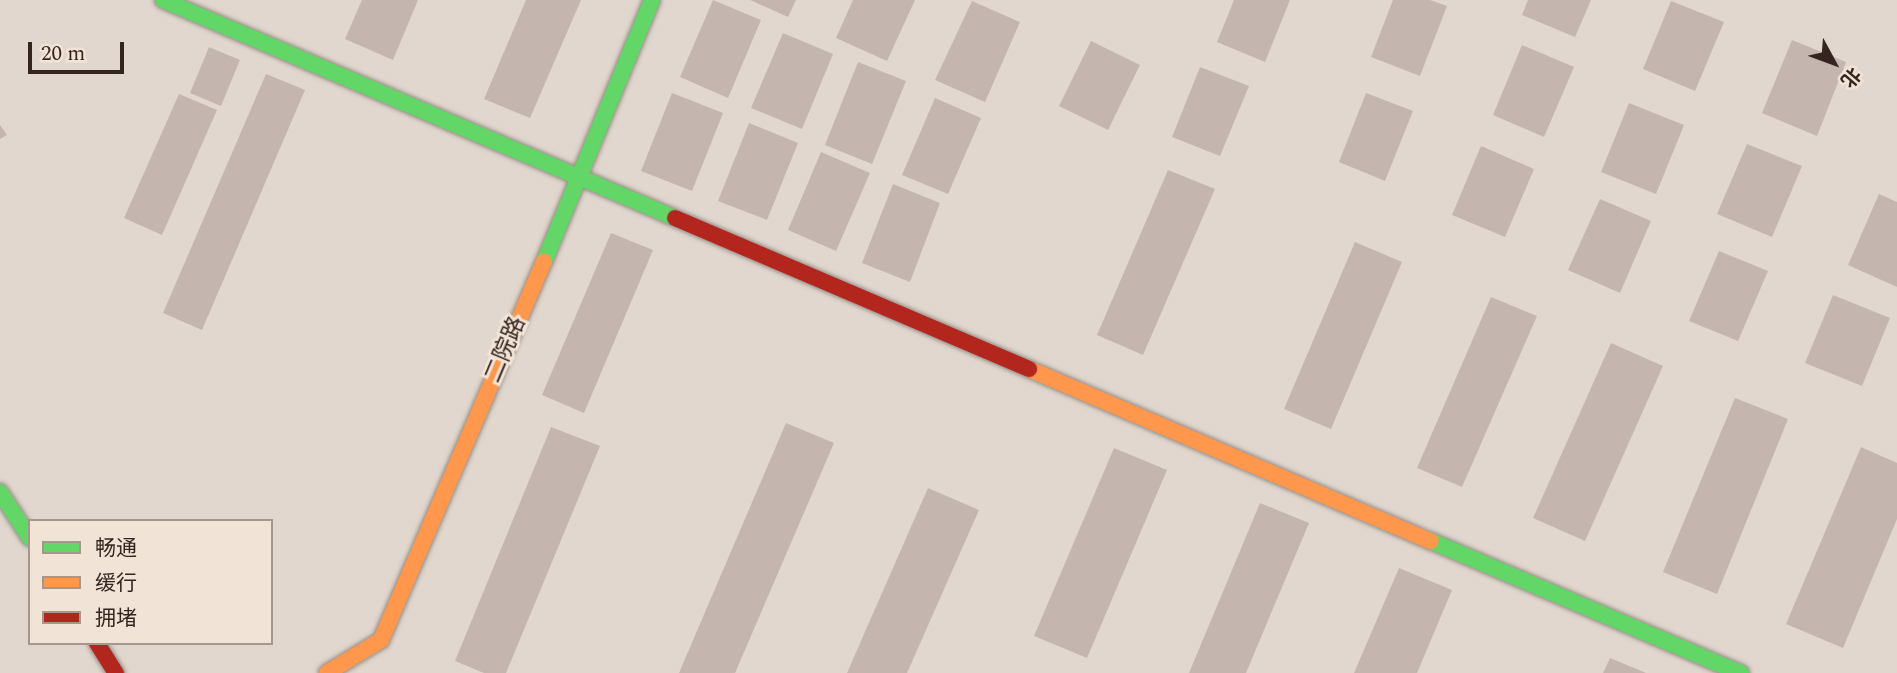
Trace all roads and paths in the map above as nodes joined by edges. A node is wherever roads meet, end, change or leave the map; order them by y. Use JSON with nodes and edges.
{"nodes":[{"id":1,"x":163,"y":0,"type":"edge"},
{"id":2,"x":652,"y":0,"type":"edge"},
{"id":3,"x":580,"y":180,"type":"junction"},
{"id":4,"x":0,"y":492,"type":"edge"},
{"id":5,"x":28,"y":535,"type":"edge"},
{"id":6,"x":98,"y":645,"type":"edge"},
{"id":7,"x":116,"y":673,"type":"edge"},
{"id":8,"x":327,"y":673,"type":"edge"},
{"id":9,"x":1741,"y":673,"type":"edge"}],
"edges":[{"from":1,"to":3,"type":"street"},
{"from":2,"to":3,"type":"street","name":"二院路"},
{"from":3,"to":8,"type":"street","name":"二院路"},
{"from":3,"to":9,"type":"street"},
{"from":4,"to":5,"type":"street"},
{"from":6,"to":7,"type":"street"}]}
